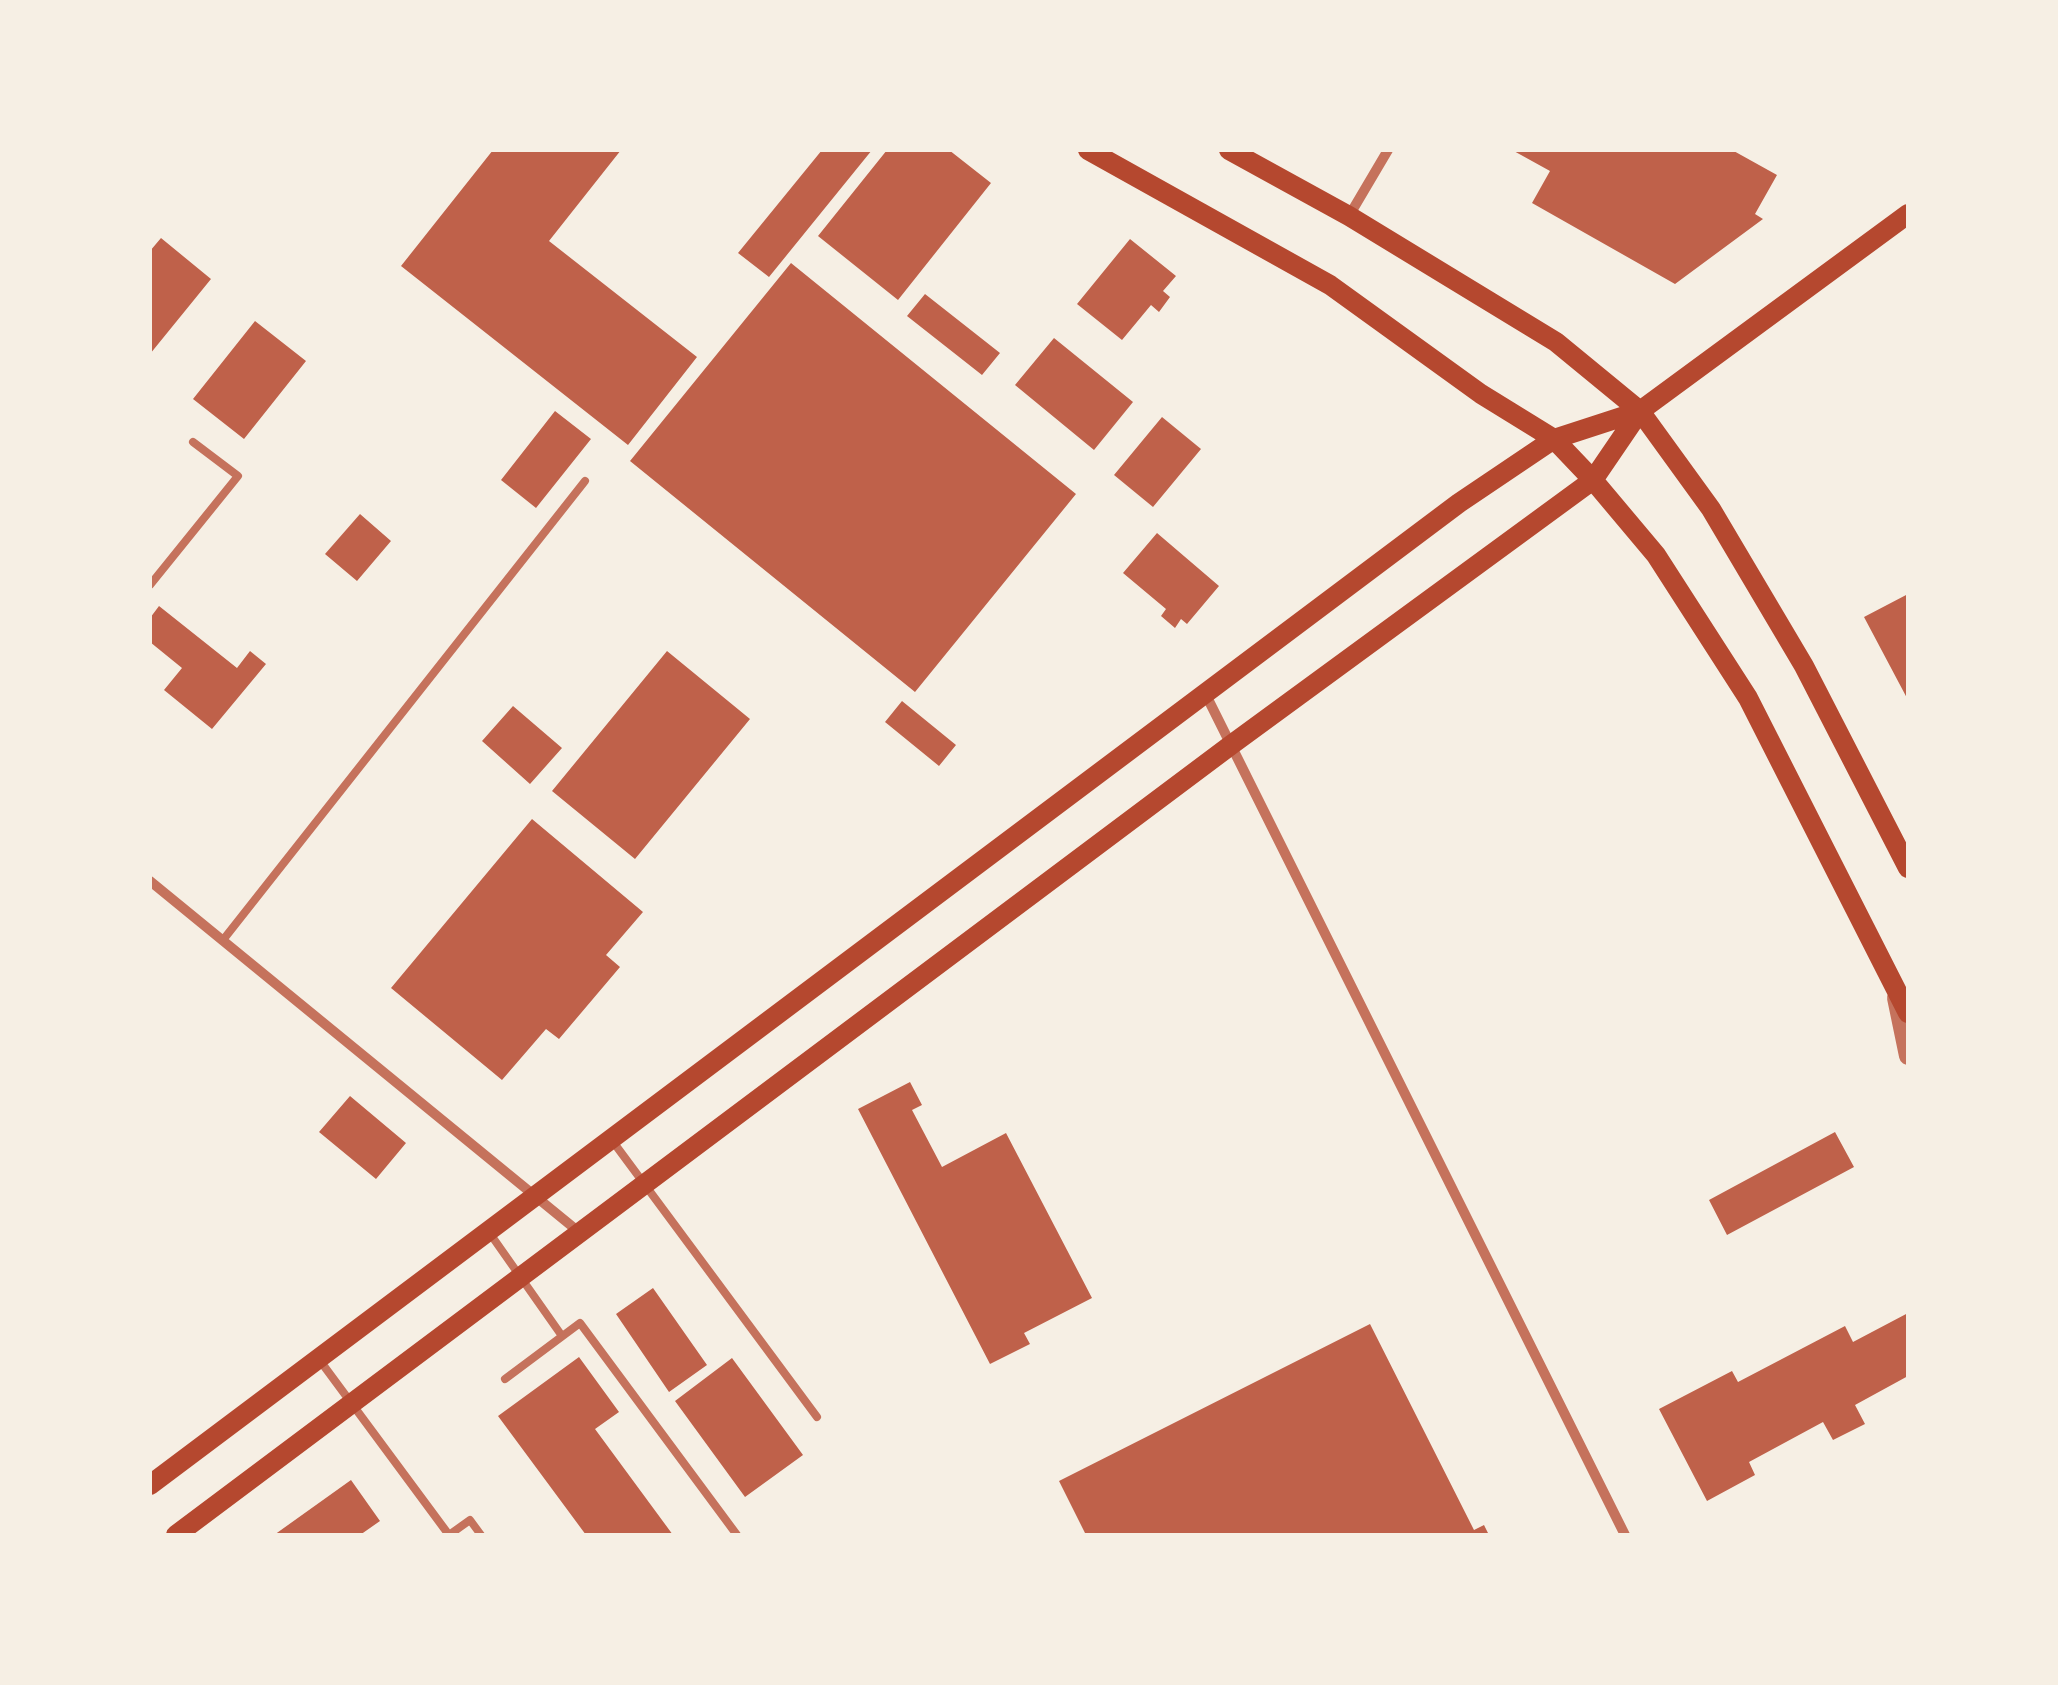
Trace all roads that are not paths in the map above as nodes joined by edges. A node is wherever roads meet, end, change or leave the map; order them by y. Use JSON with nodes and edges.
{"nodes":[{"id":1,"x":1088,"y":150,"type":"edge"},
{"id":2,"x":1228,"y":150,"type":"edge"},
{"id":3,"x":1388,"y":150,"type":"edge"},
{"id":4,"x":1908,"y":214,"type":"edge"},
{"id":5,"x":1349,"y":216,"type":"junction"},
{"id":6,"x":1640,"y":411,"type":"junction"},
{"id":7,"x":1554,"y":439,"type":"junction"},
{"id":8,"x":193,"y":442,"type":"dead end"},
{"id":9,"x":585,"y":480,"type":"dead end"},
{"id":10,"x":1593,"y":480,"type":"junction"},
{"id":11,"x":150,"y":585,"type":"edge"},
{"id":12,"x":1206,"y":694,"type":"junction"},
{"id":13,"x":1231,"y":745,"type":"junction"},
{"id":14,"x":1908,"y":868,"type":"edge"},
{"id":15,"x":150,"y":881,"type":"edge"},
{"id":16,"x":223,"y":940,"type":"junction"},
{"id":17,"x":1893,"y":984,"type":"junction"},
{"id":18,"x":1908,"y":1013,"type":"edge"},
{"id":19,"x":1908,"y":1056,"type":"edge"},
{"id":20,"x":612,"y":1139,"type":"junction"},
{"id":21,"x":647,"y":1186,"type":"junction"},
{"id":22,"x":538,"y":1196,"type":"junction"},
{"id":23,"x":488,"y":1231,"type":"junction"},
{"id":24,"x":580,"y":1233,"type":"junction"},
{"id":25,"x":520,"y":1277,"type":"junction"},
{"id":26,"x":562,"y":1336,"type":"junction"},
{"id":27,"x":319,"y":1358,"type":"junction"},
{"id":28,"x":505,"y":1378,"type":"dead end"},
{"id":29,"x":354,"y":1406,"type":"junction"},
{"id":30,"x":817,"y":1417,"type":"dead end"},
{"id":31,"x":150,"y":1485,"type":"edge"},
{"id":32,"x":176,"y":1535,"type":"edge"},
{"id":33,"x":449,"y":1535,"type":"edge"},
{"id":34,"x":481,"y":1535,"type":"edge"},
{"id":35,"x":736,"y":1535,"type":"edge"},
{"id":36,"x":1626,"y":1535,"type":"edge"}],
"edges":[{"from":1,"to":7,"type":"main road"},
{"from":2,"to":5,"type":"main road"},
{"from":3,"to":5,"type":"street"},
{"from":4,"to":6,"type":"main road"},
{"from":5,"to":6,"type":"main road"},
{"from":6,"to":7,"type":"main road"},
{"from":6,"to":10,"type":"main road"},
{"from":6,"to":14,"type":"main road"},
{"from":7,"to":10,"type":"main road"},
{"from":7,"to":12,"type":"main road"},
{"from":8,"to":11,"type":"lane"},
{"from":9,"to":16,"type":"lane"},
{"from":10,"to":13,"type":"main road"},
{"from":10,"to":17,"type":"main road"},
{"from":12,"to":13,"type":"street"},
{"from":12,"to":20,"type":"main road"},
{"from":13,"to":21,"type":"main road"},
{"from":13,"to":36,"type":"street"},
{"from":15,"to":16,"type":"street"},
{"from":16,"to":22,"type":"street"},
{"from":17,"to":18,"type":"main road"},
{"from":17,"to":19,"type":"street"},
{"from":20,"to":21,"type":"lane"},
{"from":20,"to":22,"type":"main road"},
{"from":21,"to":24,"type":"main road"},
{"from":21,"to":30,"type":"lane"},
{"from":22,"to":23,"type":"main road"},
{"from":22,"to":24,"type":"street"},
{"from":23,"to":25,"type":"lane"},
{"from":23,"to":27,"type":"main road"},
{"from":24,"to":25,"type":"main road"},
{"from":25,"to":26,"type":"lane"},
{"from":25,"to":29,"type":"main road"},
{"from":26,"to":28,"type":"lane"},
{"from":26,"to":35,"type":"lane"},
{"from":27,"to":29,"type":"lane"},
{"from":27,"to":31,"type":"main road"},
{"from":29,"to":32,"type":"main road"},
{"from":29,"to":33,"type":"lane"},
{"from":33,"to":34,"type":"lane"}]}
